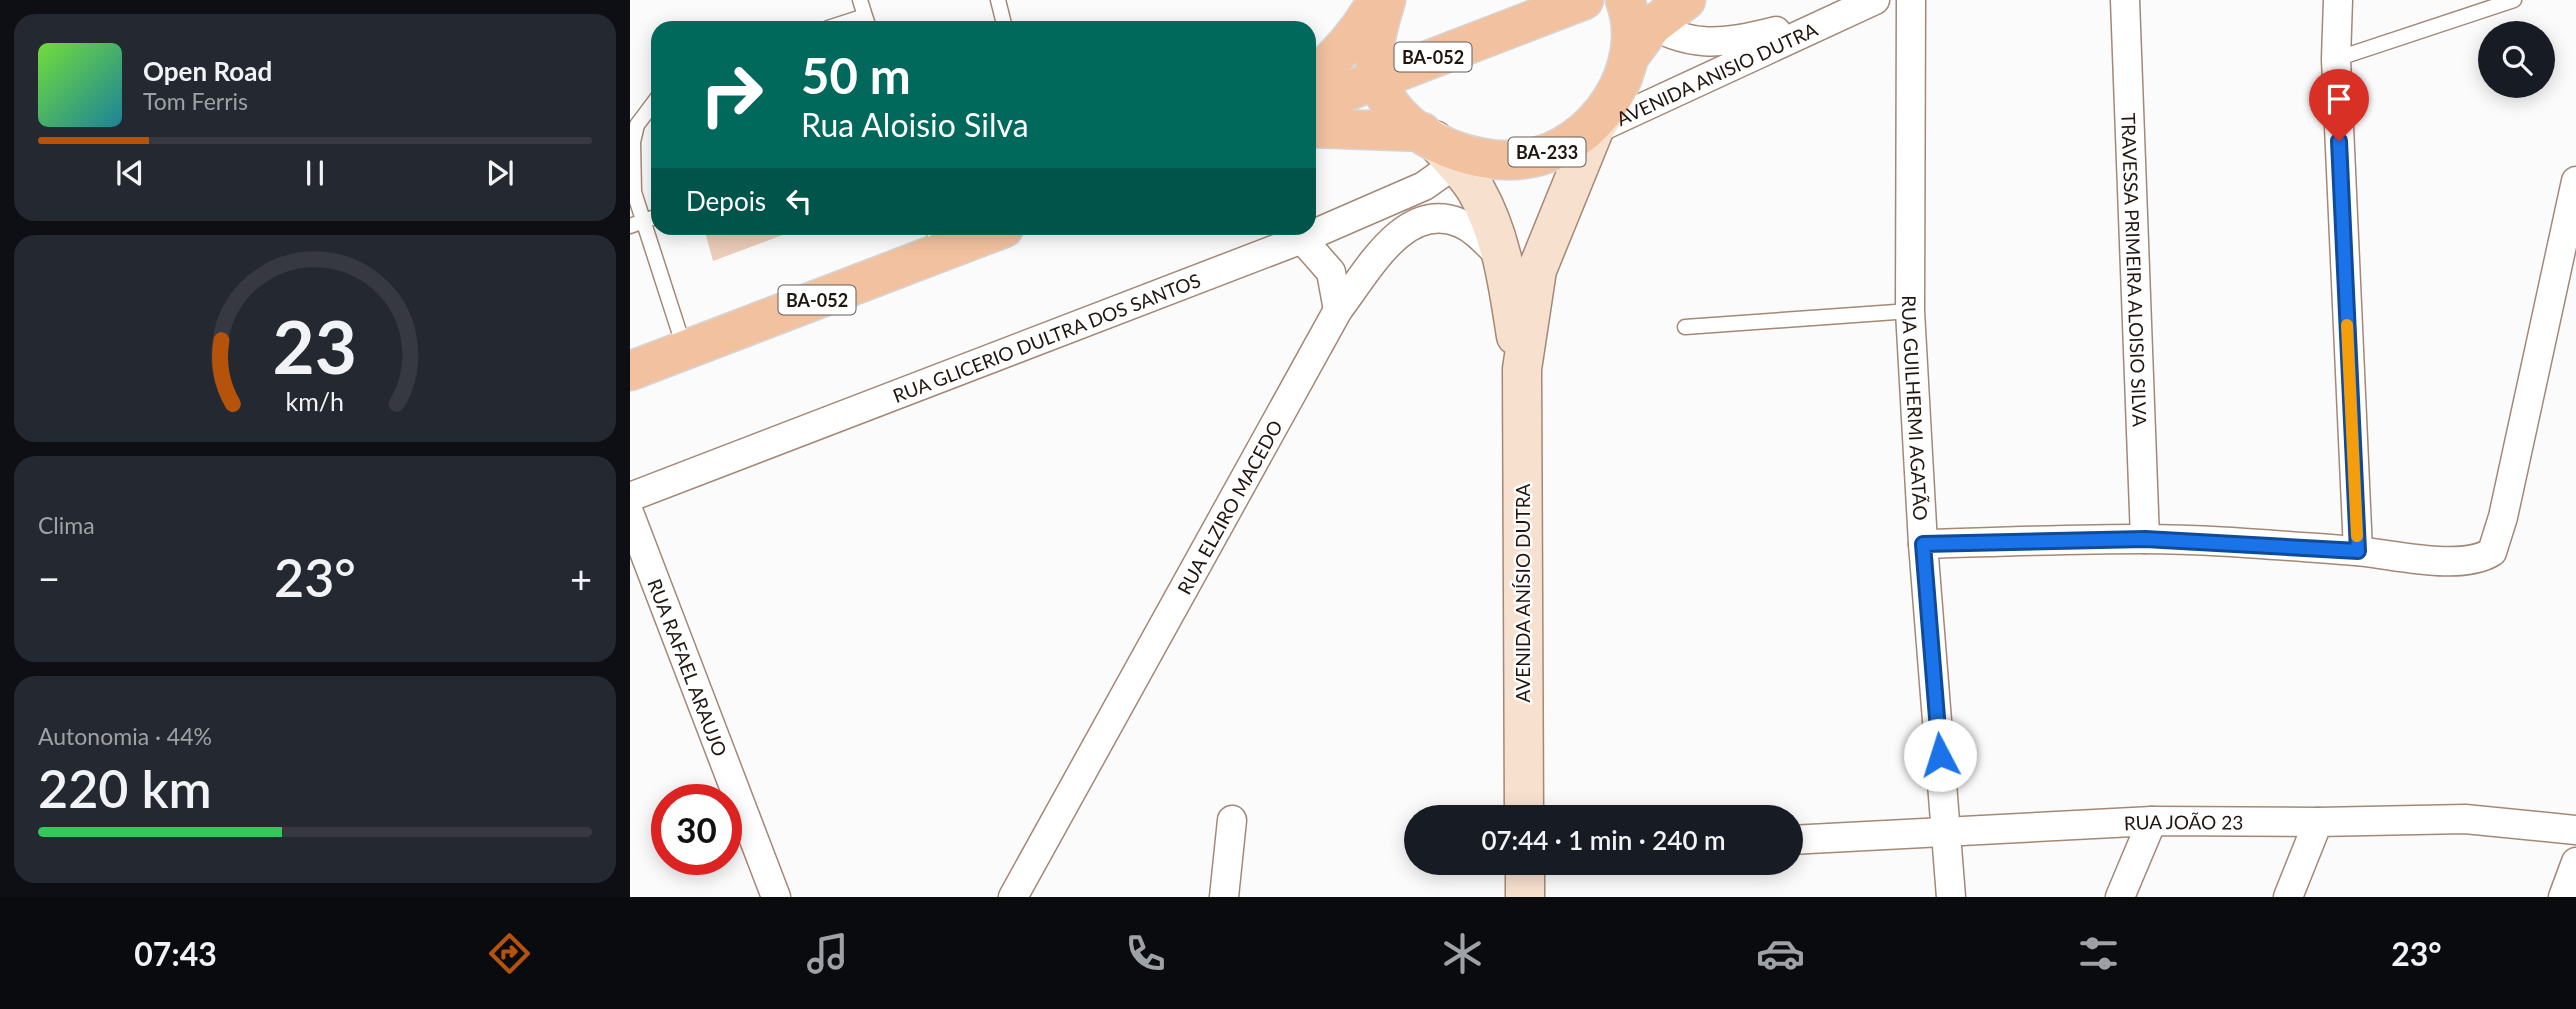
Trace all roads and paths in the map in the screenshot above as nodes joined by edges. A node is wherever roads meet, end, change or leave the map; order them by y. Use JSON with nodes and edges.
{"nodes":[{"id":1,"x":860,"y":0,"type":"edge"},
{"id":2,"x":998,"y":0,"type":"edge"},
{"id":3,"x":1377,"y":0,"type":"edge"},
{"id":4,"x":1386,"y":0,"type":"edge"},
{"id":5,"x":1584,"y":0,"type":"edge"},
{"id":6,"x":1686,"y":0,"type":"edge"},
{"id":7,"x":1875,"y":0,"type":"edge"},
{"id":8,"x":1911,"y":0,"type":"edge"},
{"id":9,"x":2125,"y":0,"type":"edge"},
{"id":10,"x":2338,"y":0,"type":"edge"},
{"id":11,"x":2514,"y":0,"type":"edge"},
{"id":12,"x":1839,"y":15,"type":"junction"},
{"id":13,"x":867,"y":21,"type":"edge"},
{"id":14,"x":1002,"y":21,"type":"edge"},
{"id":15,"x":1634,"y":23,"type":"edge"},
{"id":16,"x":2336,"y":59,"type":"junction"},
{"id":17,"x":1316,"y":75,"type":"edge"},
{"id":18,"x":1378,"y":79,"type":"junction"},
{"id":19,"x":1316,"y":103,"type":"edge"},
{"id":20,"x":651,"y":106,"type":"edge"},
{"id":21,"x":1603,"y":116,"type":"junction"},
{"id":22,"x":1316,"y":129,"type":"edge"},
{"id":23,"x":1437,"y":145,"type":"junction"},
{"id":24,"x":2576,"y":181,"type":"edge"},
{"id":25,"x":651,"y":217,"type":"edge"},
{"id":26,"x":651,"y":218,"type":"edge"},
{"id":27,"x":630,"y":226,"type":"edge"},
{"id":28,"x":1316,"y":233,"type":"edge"},
{"id":29,"x":656,"y":235,"type":"edge"},
{"id":30,"x":964,"y":235,"type":"edge"},
{"id":31,"x":1311,"y":235,"type":"edge"},
{"id":32,"x":1302,"y":239,"type":"junction"},
{"id":33,"x":936,"y":240,"type":"edge"},
{"id":34,"x":1504,"y":259,"type":"junction"},
{"id":35,"x":1338,"y":310,"type":"junction"},
{"id":36,"x":1910,"y":311,"type":"junction"},
{"id":37,"x":1685,"y":327,"type":"dead end"},
{"id":38,"x":685,"y":350,"type":"junction"},
{"id":39,"x":1522,"y":369,"type":"junction"},
{"id":40,"x":630,"y":371,"type":"edge"},
{"id":41,"x":630,"y":497,"type":"edge"},
{"id":42,"x":630,"y":515,"type":"edge"},
{"id":43,"x":2145,"y":539,"type":"junction"},
{"id":44,"x":1923,"y":544,"type":"junction"},
{"id":45,"x":2358,"y":551,"type":"junction"},
{"id":46,"x":1524,"y":805,"type":"edge"},
{"id":47,"x":1233,"y":820,"type":"dead end"},
{"id":48,"x":2152,"y":821,"type":"junction"},
{"id":49,"x":2318,"y":822,"type":"junction"},
{"id":50,"x":2576,"y":830,"type":"edge"},
{"id":51,"x":1947,"y":834,"type":"junction"},
{"id":52,"x":1803,"y":839,"type":"edge"},
{"id":53,"x":2576,"y":862,"type":"edge"},
{"id":54,"x":1525,"y":875,"type":"edge"},
{"id":55,"x":776,"y":897,"type":"edge"},
{"id":56,"x":1013,"y":897,"type":"edge"},
{"id":57,"x":1224,"y":897,"type":"edge"},
{"id":58,"x":1525,"y":897,"type":"edge"},
{"id":59,"x":1951,"y":897,"type":"edge"},
{"id":60,"x":2120,"y":897,"type":"edge"},
{"id":61,"x":2288,"y":897,"type":"edge"},
{"id":62,"x":2563,"y":897,"type":"edge"}],
"edges":[{"from":1,"to":13,"type":"lane"},
{"from":2,"to":14,"type":"lane"},
{"from":3,"to":17,"type":"main road"},
{"from":4,"to":18,"type":"main road","number":"BA-233"},
{"from":5,"to":18,"type":"main road","number":"BA-052"},
{"from":6,"to":15,"type":"main road"},
{"from":7,"to":12,"type":"street","name":"AVENIDA ANISIO DUTRA"},
{"from":8,"to":36,"type":"street","name":"RUA GUILHERMI AGATÃO"},
{"from":9,"to":43,"type":"street","name":"TRAVESSA PRIMEIRA ALOISIO SILVA"},
{"from":10,"to":16,"type":"street"},
{"from":11,"to":16,"type":"lane"},
{"from":12,"to":15,"type":"street","name":"AVENIDA ANISIO DUTRA"},
{"from":12,"to":21,"type":"street","name":"AVENIDA ANISIO DUTRA"},
{"from":15,"to":21,"type":"main road","number":"BA-233"},
{"from":16,"to":45,"type":"street"},
{"from":18,"to":19,"type":"main road","number":"BA-052"},
{"from":18,"to":23,"type":"main road","number":"BA-233"},
{"from":20,"to":25,"type":"lane"},
{"from":21,"to":23,"type":"main road","number":"BA-233"},
{"from":21,"to":39,"type":"main road"},
{"from":22,"to":23,"type":"main road"},
{"from":23,"to":28,"type":"street","name":"RUA GLICERIO DULTRA DOS SANTOS"},
{"from":23,"to":34,"type":"main road"},
{"from":24,"to":45,"type":"street"},
{"from":26,"to":27,"type":"lane"},
{"from":29,"to":38,"type":"lane"},
{"from":30,"to":33,"type":"main road","number":"BA-052"},
{"from":31,"to":32,"type":"street","name":"RUA GLICERIO DULTRA DOS SANTOS"},
{"from":32,"to":35,"type":"street"},
{"from":32,"to":41,"type":"street","name":"RUA GLICERIO DULTRA DOS SANTOS"},
{"from":33,"to":38,"type":"main road","number":"BA-052"},
{"from":34,"to":35,"type":"street","name":"RUA ELZIRO MACEDO"},
{"from":34,"to":39,"type":"main road"},
{"from":35,"to":56,"type":"street","name":"RUA ELZIRO MACEDO"},
{"from":36,"to":37,"type":"lane"},
{"from":36,"to":44,"type":"street","name":"RUA GUILHERMI AGATÃO"},
{"from":38,"to":40,"type":"main road","number":"BA-052"},
{"from":39,"to":46,"type":"main road","name":"AVENIDA ANÍSIO DUTRA"},
{"from":42,"to":55,"type":"street","name":"RUA RAFAEL ARAUJO"},
{"from":43,"to":44,"type":"street"},
{"from":43,"to":45,"type":"street"},
{"from":44,"to":51,"type":"street","name":"RUA GUILHERMI AGATÃO"},
{"from":47,"to":57,"type":"street"},
{"from":48,"to":49,"type":"street","name":"RUA JOÃO 23"},
{"from":48,"to":51,"type":"street","name":"RUA JOÃO 23"},
{"from":48,"to":60,"type":"street"},
{"from":49,"to":50,"type":"street","name":"RUA JOÃO 23"},
{"from":49,"to":61,"type":"street"},
{"from":51,"to":52,"type":"street","name":"RUA JOÃO 23"},
{"from":51,"to":59,"type":"street","name":"RUA GUILHERMI AGATÃO"},
{"from":53,"to":62,"type":"street"},
{"from":54,"to":58,"type":"main road"}]}
